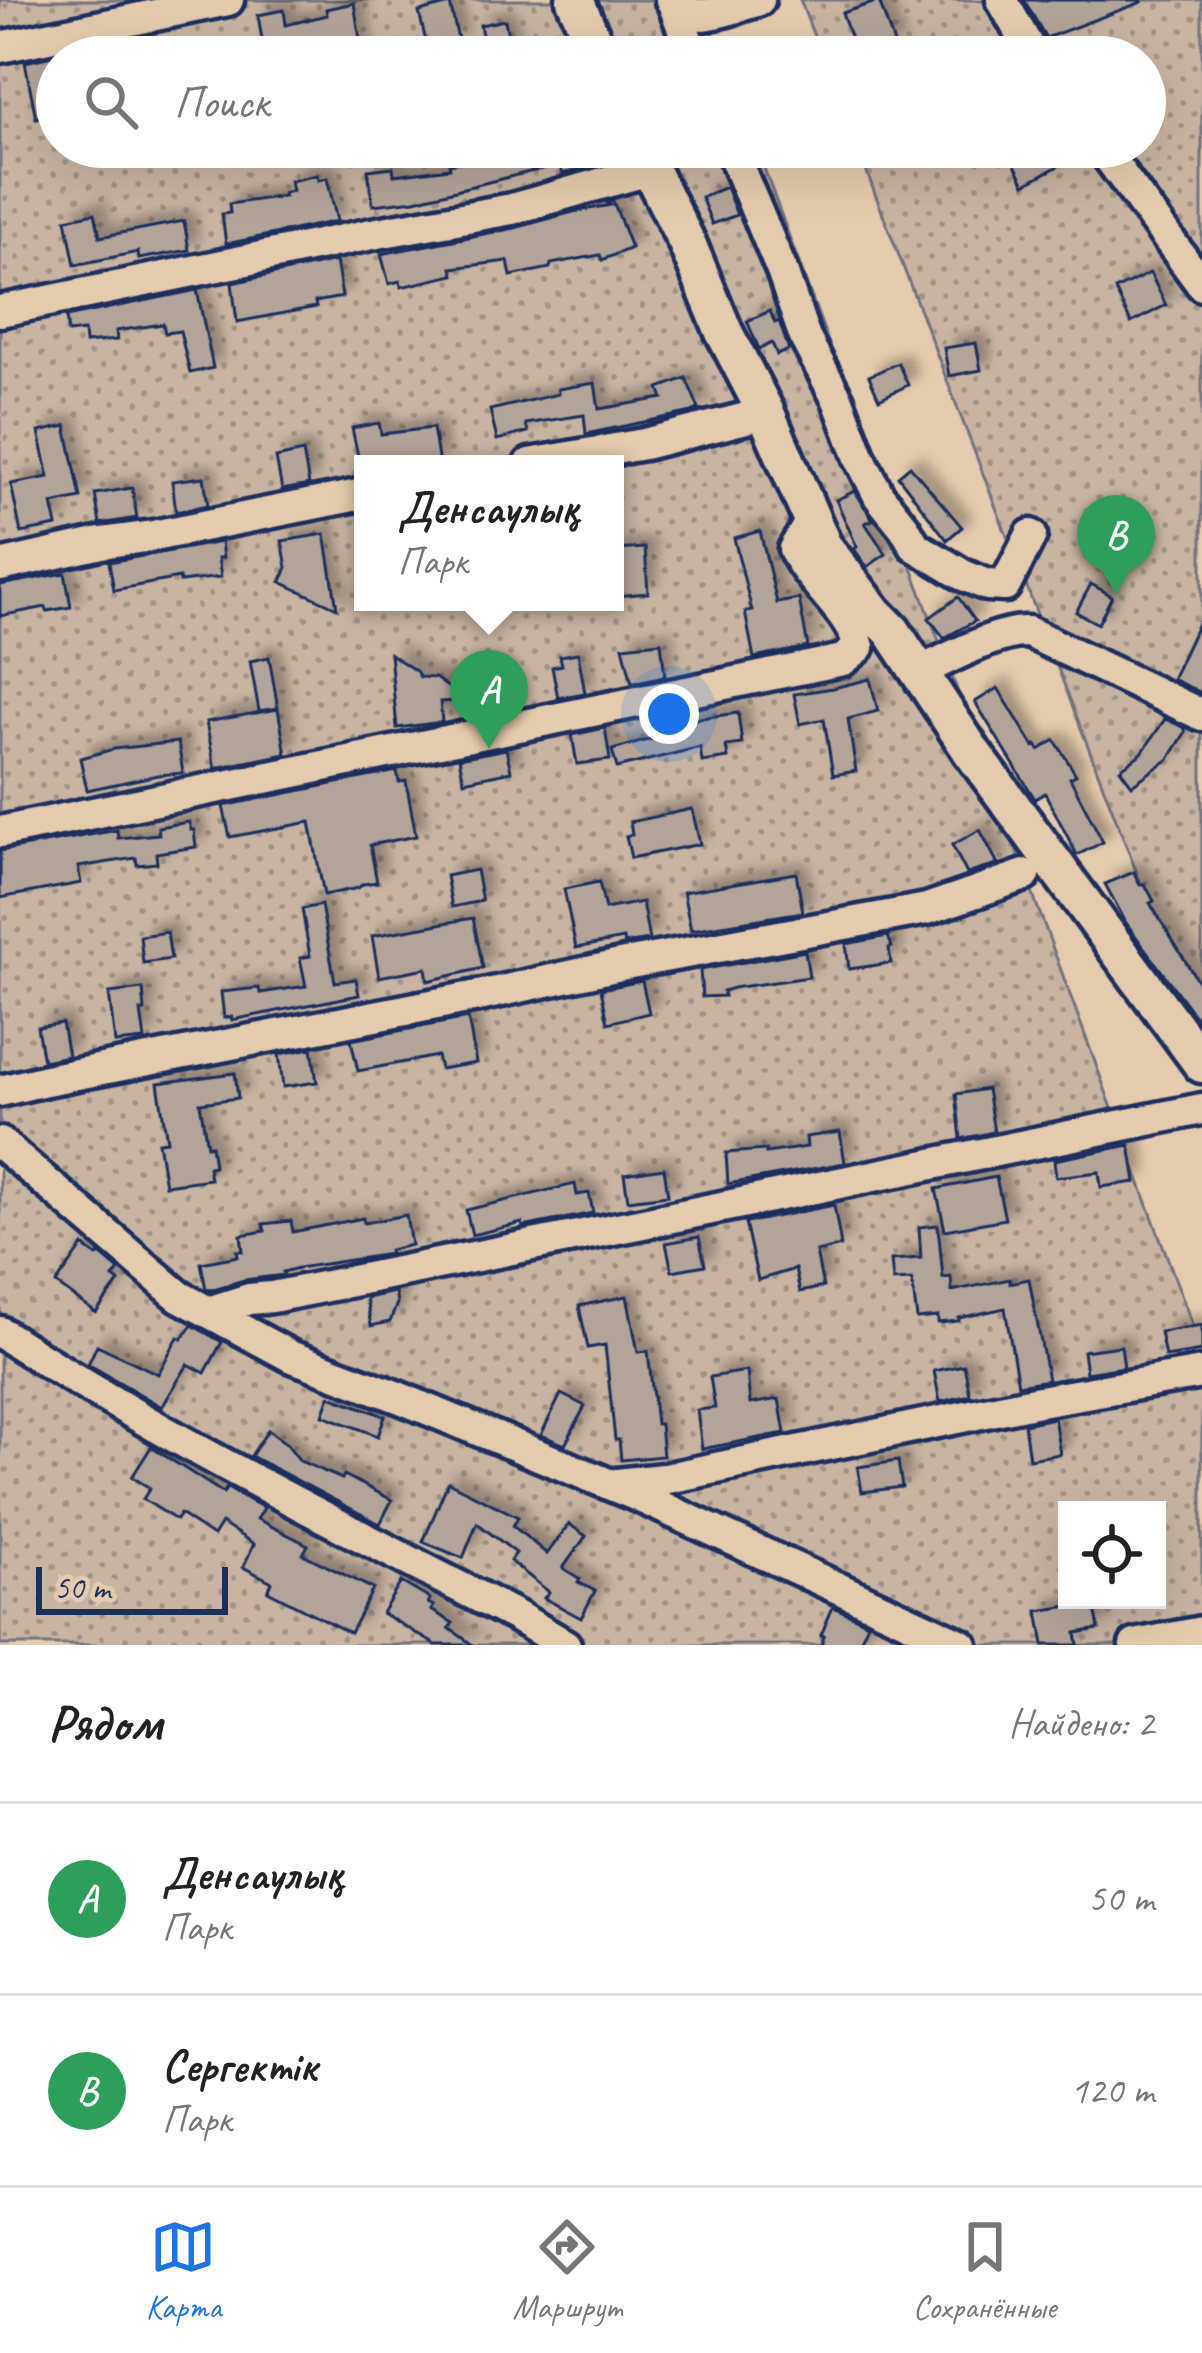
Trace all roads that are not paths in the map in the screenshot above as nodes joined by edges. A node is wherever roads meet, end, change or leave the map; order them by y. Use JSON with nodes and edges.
{"nodes":[{"id":1,"x":228,"y":0,"type":"edge"},
{"id":2,"x":575,"y":0,"type":"edge"},
{"id":3,"x":759,"y":0,"type":"edge"},
{"id":4,"x":1002,"y":0,"type":"edge"},
{"id":5,"x":673,"y":4,"type":"edge"},
{"id":6,"x":53,"y":36,"type":"edge"},
{"id":7,"x":591,"y":36,"type":"edge"},
{"id":8,"x":686,"y":36,"type":"edge"},
{"id":9,"x":1022,"y":36,"type":"edge"},
{"id":10,"x":36,"y":40,"type":"edge"},
{"id":11,"x":0,"y":47,"type":"edge"},
{"id":12,"x":618,"y":168,"type":"edge"},
{"id":13,"x":649,"y":168,"type":"edge"},
{"id":14,"x":739,"y":168,"type":"edge"},
{"id":15,"x":1116,"y":168,"type":"edge"},
{"id":16,"x":1202,"y":285,"type":"edge"},
{"id":17,"x":0,"y":311,"type":"edge"},
{"id":18,"x":766,"y":413,"type":"junction"},
{"id":19,"x":581,"y":455,"type":"edge"},
{"id":20,"x":354,"y":496,"type":"edge"},
{"id":21,"x":812,"y":519,"type":"junction"},
{"id":22,"x":1031,"y":535,"type":"dead end"},
{"id":23,"x":0,"y":566,"type":"edge"},
{"id":24,"x":918,"y":672,"type":"junction"},
{"id":25,"x":1202,"y":715,"type":"edge"},
{"id":26,"x":0,"y":832,"type":"edge"},
{"id":27,"x":1025,"y":875,"type":"dead end"},
{"id":28,"x":1202,"y":1064,"type":"edge"},
{"id":29,"x":0,"y":1091,"type":"edge"},
{"id":30,"x":1202,"y":1108,"type":"edge"},
{"id":31,"x":0,"y":1143,"type":"edge"},
{"id":32,"x":208,"y":1312,"type":"junction"},
{"id":33,"x":0,"y":1332,"type":"edge"},
{"id":34,"x":1202,"y":1372,"type":"edge"},
{"id":35,"x":611,"y":1485,"type":"junction"},
{"id":36,"x":1202,"y":1632,"type":"edge"},
{"id":37,"x":565,"y":1645,"type":"edge"},
{"id":38,"x":962,"y":1645,"type":"edge"},
{"id":39,"x":1136,"y":1645,"type":"edge"}],
"edges":[{"from":1,"to":6,"type":"street"},
{"from":2,"to":7,"type":"street"},
{"from":3,"to":5,"type":"street"},
{"from":4,"to":9,"type":"street"},
{"from":5,"to":8,"type":"street"},
{"from":10,"to":11,"type":"street"},
{"from":12,"to":17,"type":"street"},
{"from":13,"to":18,"type":"street"},
{"from":14,"to":22,"type":"street"},
{"from":15,"to":16,"type":"street"},
{"from":18,"to":19,"type":"street"},
{"from":18,"to":21,"type":"street"},
{"from":20,"to":23,"type":"street"},
{"from":21,"to":24,"type":"street"},
{"from":21,"to":26,"type":"street"},
{"from":24,"to":25,"type":"street"},
{"from":24,"to":28,"type":"street"},
{"from":27,"to":29,"type":"street"},
{"from":30,"to":32,"type":"street"},
{"from":31,"to":32,"type":"street"},
{"from":32,"to":35,"type":"street"},
{"from":33,"to":37,"type":"street"},
{"from":34,"to":35,"type":"street"},
{"from":35,"to":38,"type":"street"},
{"from":36,"to":39,"type":"street"}]}
